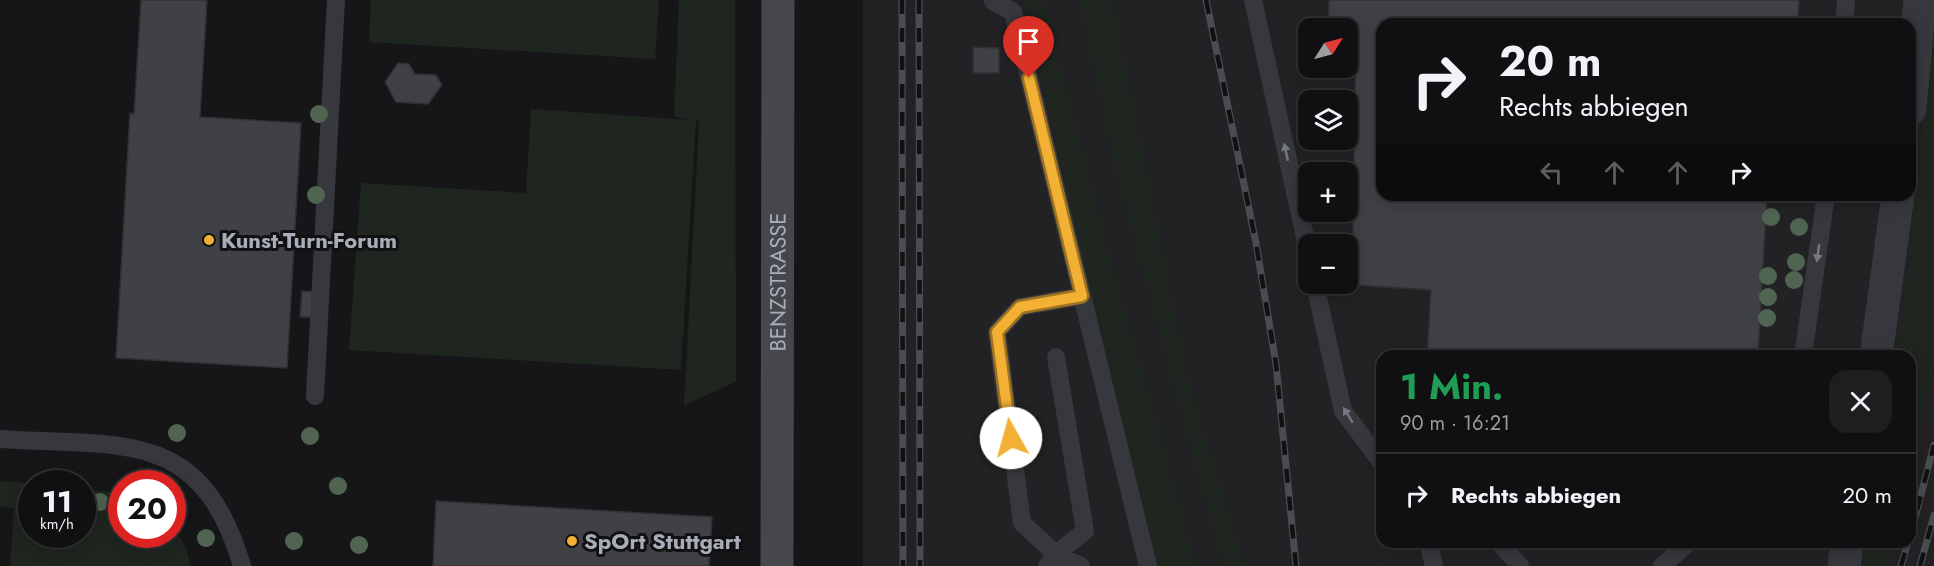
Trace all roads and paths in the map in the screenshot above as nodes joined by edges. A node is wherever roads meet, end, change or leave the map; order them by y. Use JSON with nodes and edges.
{"nodes":[{"id":1,"x":336,"y":0,"type":"edge"},
{"id":2,"x":778,"y":0,"type":"edge"},
{"id":3,"x":1253,"y":0,"type":"edge"},
{"id":4,"x":1846,"y":0,"type":"edge"},
{"id":5,"x":1920,"y":0,"type":"edge"},
{"id":6,"x":993,"y":1,"type":"edge"},
{"id":7,"x":1844,"y":18,"type":"edge"},
{"id":8,"x":1916,"y":44,"type":"edge"},
{"id":9,"x":1825,"y":201,"type":"edge"},
{"id":10,"x":1897,"y":201,"type":"edge"},
{"id":11,"x":1304,"y":234,"type":"edge"},
{"id":12,"x":1317,"y":294,"type":"edge"},
{"id":13,"x":1082,"y":296,"type":"junction"},
{"id":14,"x":1804,"y":350,"type":"edge"},
{"id":15,"x":1877,"y":350,"type":"edge"},
{"id":16,"x":1056,"y":357,"type":"dead end"},
{"id":17,"x":315,"y":396,"type":"dead end"},
{"id":18,"x":0,"y":439,"type":"edge"},
{"id":19,"x":1376,"y":455,"type":"edge"},
{"id":20,"x":1430,"y":548,"type":"edge"},
{"id":21,"x":1504,"y":548,"type":"edge"},
{"id":22,"x":1682,"y":548,"type":"edge"},
{"id":23,"x":1846,"y":548,"type":"edge"},
{"id":24,"x":1051,"y":560,"type":"edge"},
{"id":25,"x":242,"y":566,"type":"edge"},
{"id":26,"x":777,"y":566,"type":"edge"},
{"id":27,"x":1081,"y":566,"type":"edge"},
{"id":28,"x":1148,"y":566,"type":"edge"},
{"id":29,"x":1434,"y":566,"type":"edge"},
{"id":30,"x":1520,"y":566,"type":"edge"},
{"id":31,"x":1662,"y":566,"type":"edge"},
{"id":32,"x":1844,"y":566,"type":"edge"}],
"edges":[{"from":1,"to":17,"type":"lane"},
{"from":2,"to":26,"type":"main road","name":"BENZSTRASSE"},
{"from":11,"to":3,"type":"lane","one_way":true},
{"from":4,"to":7,"type":"lane"},
{"from":5,"to":8,"type":"street"},
{"from":6,"to":13,"type":"lane"},
{"from":9,"to":14,"type":"lane","one_way":true},
{"from":10,"to":15,"type":"street"},
{"from":19,"to":12,"type":"lane","one_way":true},
{"from":13,"to":24,"type":"lane"},
{"from":13,"to":28,"type":"lane"},
{"from":16,"to":24,"type":"lane"},
{"from":18,"to":25,"type":"lane"},
{"from":20,"to":29,"type":"lane"},
{"from":21,"to":30,"type":"lane"},
{"from":22,"to":31,"type":"lane"},
{"from":23,"to":32,"type":"street"},
{"from":24,"to":27,"type":"lane"}]}
